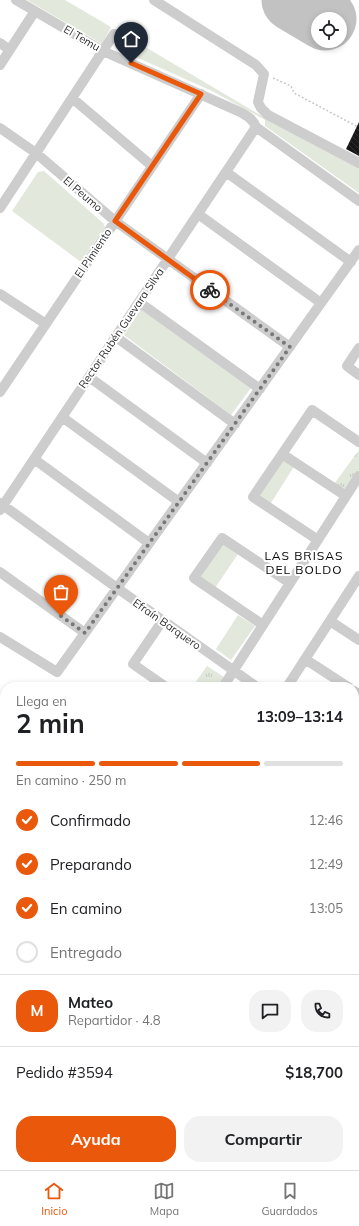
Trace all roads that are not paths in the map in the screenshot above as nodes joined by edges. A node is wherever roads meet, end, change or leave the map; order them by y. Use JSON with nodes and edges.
{"nodes":[{"id":1,"x":16,"y":0,"type":"edge"},
{"id":2,"x":154,"y":0,"type":"edge"},
{"id":3,"x":36,"y":11,"type":"junction"},
{"id":4,"x":114,"y":34,"type":"dead end"},
{"id":5,"x":0,"y":43,"type":"edge"},
{"id":6,"x":10,"y":50,"type":"junction"},
{"id":7,"x":103,"y":50,"type":"junction"},
{"id":8,"x":0,"y":65,"type":"edge"},
{"id":9,"x":201,"y":94,"type":"junction"},
{"id":10,"x":72,"y":98,"type":"junction"},
{"id":11,"x":256,"y":127,"type":"junction"},
{"id":12,"x":0,"y":128,"type":"edge"},
{"id":13,"x":36,"y":153,"type":"junction"},
{"id":14,"x":359,"y":163,"type":"edge"},
{"id":15,"x":152,"y":166,"type":"junction"},
{"id":16,"x":226,"y":172,"type":"junction"},
{"id":17,"x":359,"y":201,"type":"edge"},
{"id":18,"x":0,"y":208,"type":"edge"},
{"id":19,"x":198,"y":214,"type":"junction"},
{"id":20,"x":115,"y":221,"type":"junction"},
{"id":21,"x":359,"y":250,"type":"edge"},
{"id":22,"x":168,"y":259,"type":"junction"},
{"id":23,"x":351,"y":262,"type":"junction"},
{"id":24,"x":0,"y":294,"type":"edge"},
{"id":25,"x":139,"y":302,"type":"junction"},
{"id":26,"x":321,"y":303,"type":"junction"},
{"id":27,"x":46,"y":324,"type":"junction"},
{"id":28,"x":116,"y":337,"type":"junction"},
{"id":29,"x":290,"y":347,"type":"junction"},
{"id":30,"x":359,"y":348,"type":"edge"},
{"id":31,"x":359,"y":375,"type":"edge"},
{"id":32,"x":89,"y":377,"type":"junction"},
{"id":33,"x":3,"y":381,"type":"edge"},
{"id":34,"x":260,"y":389,"type":"junction"},
{"id":35,"x":0,"y":392,"type":"edge"},
{"id":36,"x":62,"y":417,"type":"junction"},
{"id":37,"x":235,"y":424,"type":"junction"},
{"id":38,"x":359,"y":442,"type":"edge"},
{"id":39,"x":282,"y":454,"type":"junction"},
{"id":40,"x":34,"y":459,"type":"junction"},
{"id":41,"x":207,"y":463,"type":"junction"},
{"id":42,"x":359,"y":476,"type":"edge"},
{"id":43,"x":346,"y":496,"type":"junction"},
{"id":44,"x":179,"y":502,"type":"junction"},
{"id":45,"x":1,"y":506,"type":"edge"},
{"id":46,"x":318,"y":540,"type":"junction"},
{"id":47,"x":150,"y":543,"type":"junction"},
{"id":48,"x":0,"y":572,"type":"edge"},
{"id":49,"x":358,"y":581,"type":"edge"},
{"id":50,"x":290,"y":583,"type":"junction"},
{"id":51,"x":117,"y":588,"type":"junction"},
{"id":52,"x":163,"y":620,"type":"junction"},
{"id":53,"x":330,"y":621,"type":"junction"},
{"id":54,"x":263,"y":625,"type":"junction"},
{"id":55,"x":85,"y":633,"type":"junction"},
{"id":56,"x":0,"y":637,"type":"edge"},
{"id":57,"x":359,"y":640,"type":"edge"},
{"id":58,"x":305,"y":659,"type":"junction"},
{"id":59,"x":234,"y":671,"type":"junction"},
{"id":60,"x":159,"y":682,"type":"edge"},
{"id":61,"x":226,"y":682,"type":"edge"},
{"id":62,"x":250,"y":682,"type":"edge"},
{"id":63,"x":291,"y":682,"type":"edge"},
{"id":64,"x":340,"y":682,"type":"edge"}],
"edges":[{"from":1,"to":3,"type":"street","name":"El Temu"},
{"from":2,"to":14,"type":"street"},
{"from":3,"to":6,"type":"street"},
{"from":3,"to":7,"type":"street","name":"El Temu"},
{"from":4,"to":7,"type":"street"},
{"from":5,"to":6,"type":"street"},
{"from":6,"to":8,"type":"street"},
{"from":7,"to":9,"type":"street","name":"El Temu"},
{"from":7,"to":10,"type":"street"},
{"from":9,"to":11,"type":"street","name":"El Temu"},
{"from":9,"to":15,"type":"street","name":"El Pimiento"},
{"from":10,"to":13,"type":"street"},
{"from":10,"to":15,"type":"street"},
{"from":11,"to":16,"type":"street","name":"Rector Rubén Guevara Silva"},
{"from":11,"to":17,"type":"street","name":"El Temu"},
{"from":12,"to":13,"type":"street","name":"El Peumo"},
{"from":13,"to":18,"type":"street"},
{"from":13,"to":20,"type":"street","name":"El Peumo"},
{"from":15,"to":20,"type":"street","name":"El Pimiento"},
{"from":16,"to":19,"type":"street","name":"Rector Rubén Guevara Silva"},
{"from":16,"to":23,"type":"street"},
{"from":19,"to":22,"type":"street","name":"Rector Rubén Guevara Silva"},
{"from":19,"to":26,"type":"street"},
{"from":20,"to":22,"type":"street","name":"El Peumo"},
{"from":20,"to":27,"type":"street","name":"El Pimiento"},
{"from":21,"to":23,"type":"street"},
{"from":22,"to":25,"type":"street","name":"Rector Rubén Guevara Silva"},
{"from":22,"to":29,"type":"street","name":"El Peumo"},
{"from":23,"to":26,"type":"street"},
{"from":24,"to":27,"type":"street"},
{"from":25,"to":28,"type":"street","name":"Rector Rubén Guevara Silva"},
{"from":25,"to":34,"type":"street"},
{"from":26,"to":29,"type":"street"},
{"from":27,"to":33,"type":"street","name":"El Pimiento"},
{"from":28,"to":32,"type":"street","name":"Rector Rubén Guevara Silva"},
{"from":28,"to":37,"type":"street"},
{"from":29,"to":34,"type":"street"},
{"from":30,"to":31,"type":"street"},
{"from":32,"to":36,"type":"street","name":"Rector Rubén Guevara Silva"},
{"from":32,"to":41,"type":"street"},
{"from":33,"to":35,"type":"street","name":"El Pimiento"},
{"from":34,"to":37,"type":"street"},
{"from":36,"to":40,"type":"street","name":"Rector Rubén Guevara Silva"},
{"from":36,"to":44,"type":"street"},
{"from":37,"to":41,"type":"street"},
{"from":38,"to":39,"type":"street"},
{"from":39,"to":43,"type":"street"},
{"from":39,"to":46,"type":"street"},
{"from":40,"to":45,"type":"street","name":"Rector Rubén Guevara Silva"},
{"from":40,"to":47,"type":"street"},
{"from":41,"to":44,"type":"street"},
{"from":42,"to":43,"type":"street"},
{"from":43,"to":46,"type":"street"},
{"from":44,"to":47,"type":"street"},
{"from":45,"to":51,"type":"street","name":"Efraín Barquero"},
{"from":46,"to":50,"type":"street"},
{"from":47,"to":51,"type":"street"},
{"from":48,"to":55,"type":"street"},
{"from":49,"to":53,"type":"street"},
{"from":50,"to":54,"type":"street"},
{"from":50,"to":54,"type":"street"},
{"from":51,"to":52,"type":"street","name":"Efraín Barquero"},
{"from":51,"to":55,"type":"street"},
{"from":52,"to":59,"type":"street","name":"Efraín Barquero"},
{"from":52,"to":60,"type":"street"},
{"from":53,"to":57,"type":"street"},
{"from":53,"to":58,"type":"street"},
{"from":54,"to":59,"type":"street"},
{"from":55,"to":56,"type":"street"},
{"from":58,"to":63,"type":"street"},
{"from":58,"to":64,"type":"street"},
{"from":59,"to":61,"type":"street"},
{"from":59,"to":62,"type":"street","name":"Efraín Barquero"}]}
